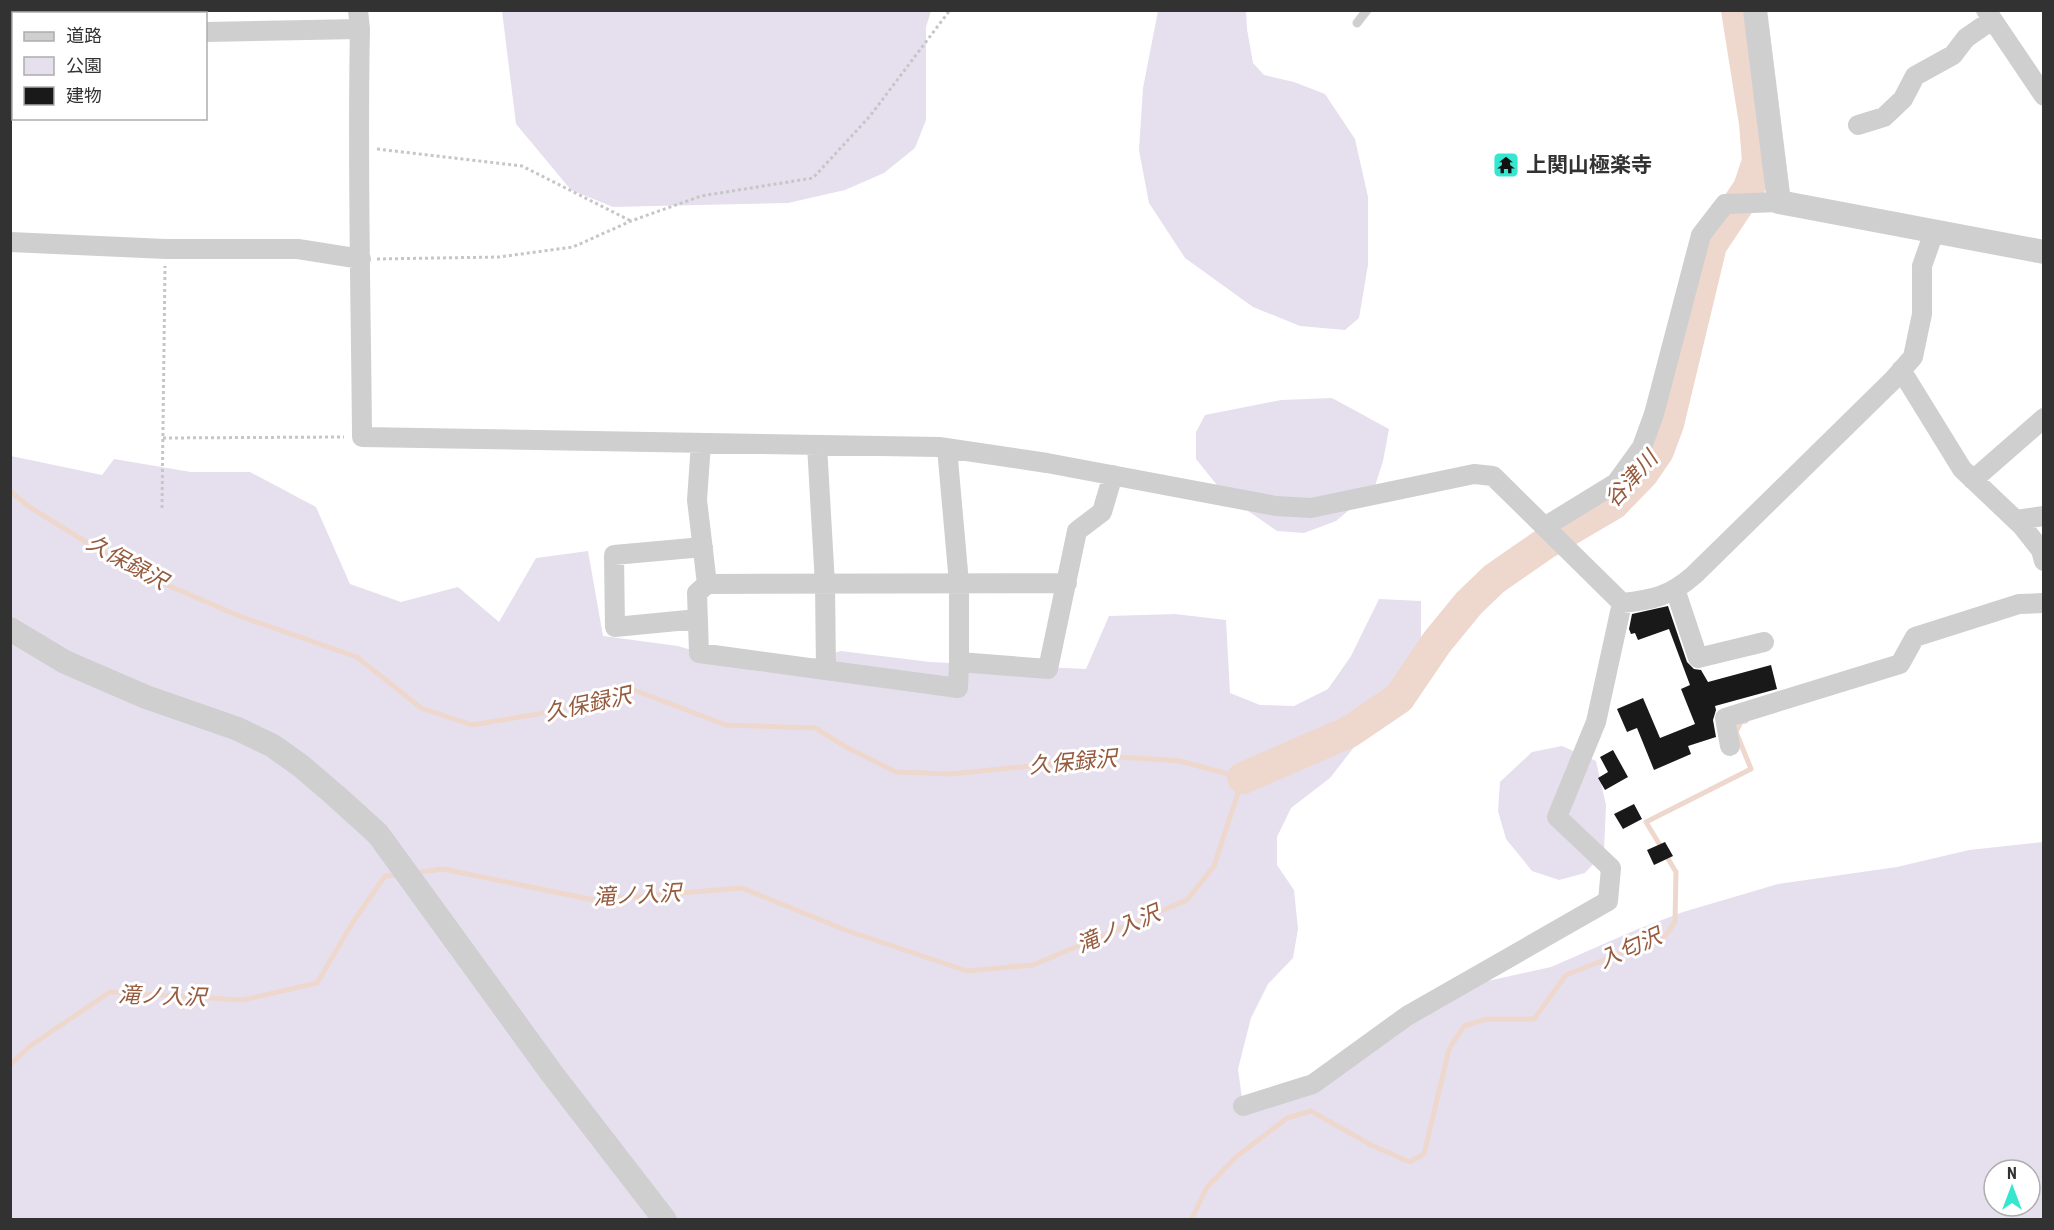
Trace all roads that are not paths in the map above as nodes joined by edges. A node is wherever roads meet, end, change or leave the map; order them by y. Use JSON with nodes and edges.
{"nodes":[{"id":1,"x":1367,"y":10,"type":"edge"},
{"id":2,"x":1755,"y":10,"type":"edge"},
{"id":3,"x":1989,"y":15,"type":"edge"},
{"id":4,"x":359,"y":20,"type":"edge"},
{"id":5,"x":1357,"y":23,"type":"dead end"},
{"id":6,"x":207,"y":32,"type":"edge"},
{"id":7,"x":2043,"y":96,"type":"edge"},
{"id":8,"x":1858,"y":124,"type":"dead end"},
{"id":9,"x":1779,"y":202,"type":"junction"},
{"id":10,"x":1934,"y":232,"type":"junction"},
{"id":11,"x":10,"y":242,"type":"edge"},
{"id":12,"x":2043,"y":252,"type":"edge"},
{"id":13,"x":361,"y":259,"type":"junction"},
{"id":14,"x":1901,"y":370,"type":"junction"},
{"id":15,"x":2043,"y":418,"type":"edge"},
{"id":16,"x":701,"y":442,"type":"junction"},
{"id":17,"x":817,"y":445,"type":"junction"},
{"id":18,"x":947,"y":448,"type":"junction"},
{"id":19,"x":1113,"y":475,"type":"junction"},
{"id":20,"x":1973,"y":480,"type":"junction"},
{"id":21,"x":2043,"y":516,"type":"edge"},
{"id":22,"x":2016,"y":520,"type":"junction"},
{"id":23,"x":1546,"y":526,"type":"junction"},
{"id":24,"x":703,"y":547,"type":"junction"},
{"id":25,"x":2043,"y":561,"type":"edge"},
{"id":26,"x":959,"y":583,"type":"junction"},
{"id":27,"x":1067,"y":583,"type":"junction"},
{"id":28,"x":707,"y":584,"type":"junction"},
{"id":29,"x":825,"y":584,"type":"junction"},
{"id":30,"x":1675,"y":589,"type":"junction"},
{"id":31,"x":1622,"y":603,"type":"junction"},
{"id":32,"x":2043,"y":603,"type":"edge"},
{"id":33,"x":698,"y":619,"type":"junction"},
{"id":34,"x":10,"y":629,"type":"edge"},
{"id":35,"x":1764,"y":642,"type":"dead end"},
{"id":36,"x":959,"y":662,"type":"junction"},
{"id":37,"x":826,"y":670,"type":"junction"},
{"id":38,"x":1730,"y":746,"type":"dead end"},
{"id":39,"x":1243,"y":1106,"type":"dead end"},
{"id":40,"x":665,"y":1220,"type":"edge"}],
"edges":[{"from":1,"to":5,"type":"lane"},
{"from":2,"to":9,"type":"street"},
{"from":3,"to":7,"type":"street"},
{"from":3,"to":8,"type":"street"},
{"from":4,"to":6,"type":"street"},
{"from":4,"to":13,"type":"street"},
{"from":9,"to":10,"type":"street"},
{"from":9,"to":23,"type":"street"},
{"from":10,"to":12,"type":"street"},
{"from":10,"to":14,"type":"street"},
{"from":11,"to":13,"type":"street"},
{"from":13,"to":16,"type":"street"},
{"from":14,"to":20,"type":"street"},
{"from":14,"to":30,"type":"street"},
{"from":15,"to":20,"type":"street"},
{"from":16,"to":17,"type":"street"},
{"from":16,"to":24,"type":"street"},
{"from":17,"to":18,"type":"street"},
{"from":17,"to":29,"type":"street"},
{"from":18,"to":19,"type":"street"},
{"from":18,"to":26,"type":"street"},
{"from":19,"to":23,"type":"street"},
{"from":19,"to":27,"type":"street"},
{"from":20,"to":22,"type":"street"},
{"from":21,"to":22,"type":"street"},
{"from":22,"to":25,"type":"street"},
{"from":23,"to":31,"type":"street"},
{"from":24,"to":28,"type":"street"},
{"from":24,"to":33,"type":"street"},
{"from":26,"to":27,"type":"street"},
{"from":26,"to":29,"type":"street"},
{"from":26,"to":36,"type":"street"},
{"from":27,"to":36,"type":"street"},
{"from":28,"to":29,"type":"street"},
{"from":28,"to":33,"type":"street"},
{"from":29,"to":37,"type":"street"},
{"from":30,"to":31,"type":"street"},
{"from":30,"to":35,"type":"street"},
{"from":31,"to":39,"type":"street"},
{"from":32,"to":38,"type":"street"},
{"from":33,"to":37,"type":"street"},
{"from":34,"to":40,"type":"street"},
{"from":36,"to":37,"type":"street"}]}
